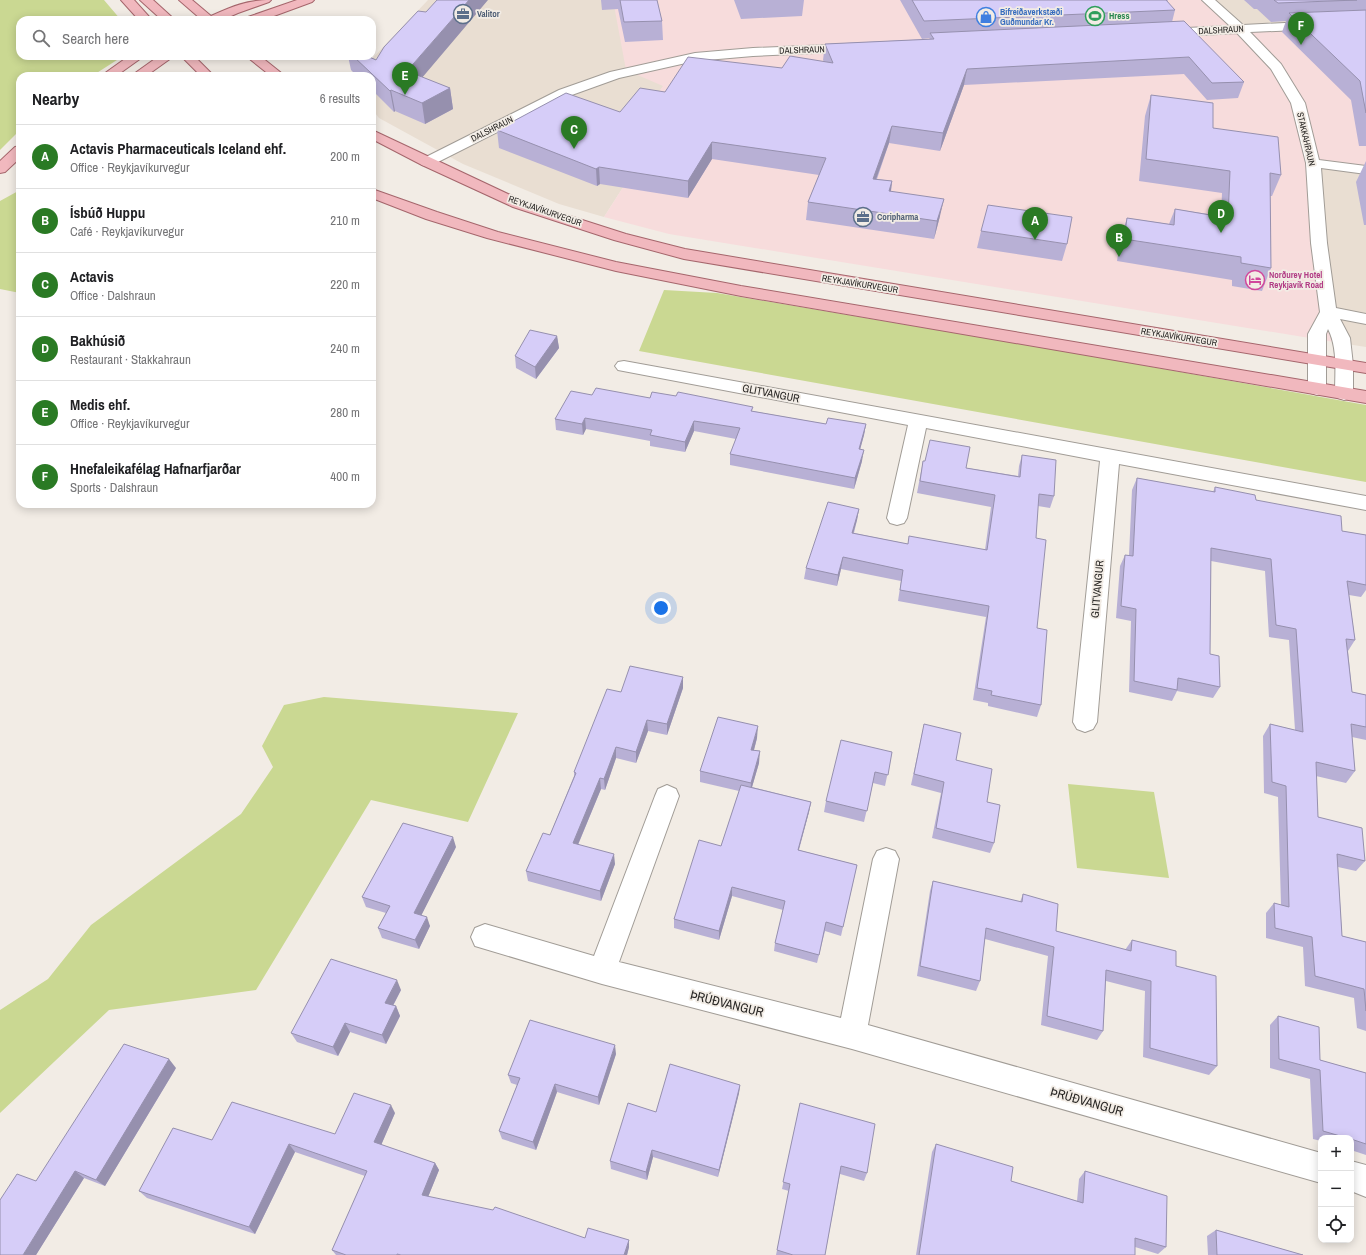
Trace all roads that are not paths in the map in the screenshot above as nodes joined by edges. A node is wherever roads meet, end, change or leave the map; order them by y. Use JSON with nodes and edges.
{"nodes":[{"id":1,"x":127,"y":0,"type":"edge"},
{"id":2,"x":146,"y":0,"type":"edge"},
{"id":3,"x":185,"y":0,"type":"edge"},
{"id":4,"x":265,"y":0,"type":"edge"},
{"id":5,"x":308,"y":0,"type":"edge"},
{"id":6,"x":1208,"y":0,"type":"edge"},
{"id":7,"x":142,"y":16,"type":"edge"},
{"id":8,"x":164,"y":16,"type":"edge"},
{"id":9,"x":203,"y":16,"type":"edge"},
{"id":10,"x":221,"y":16,"type":"edge"},
{"id":11,"x":263,"y":16,"type":"edge"},
{"id":12,"x":1366,"y":23,"type":"edge"},
{"id":13,"x":1240,"y":29,"type":"junction"},
{"id":14,"x":1148,"y":34,"type":"edge"},
{"id":15,"x":863,"y":47,"type":"edge"},
{"id":16,"x":125,"y":60,"type":"edge"},
{"id":17,"x":132,"y":60,"type":"edge"},
{"id":18,"x":162,"y":60,"type":"edge"},
{"id":19,"x":191,"y":60,"type":"edge"},
{"id":20,"x":257,"y":60,"type":"edge"},
{"id":21,"x":112,"y":72,"type":"edge"},
{"id":22,"x":113,"y":72,"type":"edge"},
{"id":23,"x":143,"y":72,"type":"edge"},
{"id":24,"x":204,"y":72,"type":"edge"},
{"id":25,"x":274,"y":72,"type":"edge"},
{"id":26,"x":376,"y":136,"type":"edge"},
{"id":27,"x":16,"y":154,"type":"edge"},
{"id":28,"x":427,"y":162,"type":"junction"},
{"id":29,"x":1313,"y":164,"type":"junction"},
{"id":30,"x":0,"y":169,"type":"edge"},
{"id":31,"x":16,"y":169,"type":"edge"},
{"id":32,"x":1366,"y":170,"type":"edge"},
{"id":33,"x":0,"y":182,"type":"edge"},
{"id":34,"x":376,"y":195,"type":"edge"},
{"id":35,"x":1328,"y":312,"type":"junction"},
{"id":36,"x":1366,"y":319,"type":"edge"},
{"id":37,"x":1316,"y":359,"type":"junction"},
{"id":38,"x":1344,"y":365,"type":"junction"},
{"id":39,"x":624,"y":366,"type":"dead end"},
{"id":40,"x":1366,"y":368,"type":"edge"},
{"id":41,"x":1317,"y":389,"type":"junction"},
{"id":42,"x":1344,"y":394,"type":"junction"},
{"id":43,"x":1366,"y":397,"type":"edge"},
{"id":44,"x":918,"y":421,"type":"junction"},
{"id":45,"x":1110,"y":456,"type":"junction"},
{"id":46,"x":1366,"y":503,"type":"edge"},
{"id":47,"x":897,"y":518,"type":"dead end"},
{"id":48,"x":1085,"y":722,"type":"dead end"},
{"id":49,"x":667,"y":796,"type":"dead end"},
{"id":50,"x":886,"y":859,"type":"dead end"},
{"id":51,"x":485,"y":938,"type":"dead end"},
{"id":52,"x":602,"y":971,"type":"junction"},
{"id":53,"x":852,"y":1035,"type":"junction"},
{"id":54,"x":1318,"y":1167,"type":"edge"},
{"id":55,"x":1354,"y":1177,"type":"edge"},
{"id":56,"x":1366,"y":1180,"type":"edge"}],
"edges":[{"from":1,"to":7,"type":"main road"},
{"from":2,"to":8,"type":"main road"},
{"from":3,"to":9,"type":"main road"},
{"from":4,"to":10,"type":"main road"},
{"from":5,"to":11,"type":"main road"},
{"from":6,"to":13,"type":"street","name":"STAKKAHRAUN"},
{"from":12,"to":13,"type":"street","name":"DALSHRAUN"},
{"from":13,"to":14,"type":"street","name":"DALSHRAUN"},
{"from":13,"to":29,"type":"street","name":"STAKKAHRAUN"},
{"from":15,"to":28,"type":"street","name":"DALSHRAUN"},
{"from":16,"to":21,"type":"main road"},
{"from":17,"to":22,"type":"main road"},
{"from":18,"to":23,"type":"main road"},
{"from":19,"to":24,"type":"main road"},
{"from":20,"to":25,"type":"main road"},
{"from":26,"to":28,"type":"main road","name":"REYKJAVÍKURVEGUR"},
{"from":27,"to":30,"type":"main road"},
{"from":28,"to":37,"type":"main road","name":"REYKJAVÍKURVEGUR"},
{"from":29,"to":32,"type":"street"},
{"from":29,"to":35,"type":"street","name":"STAKKAHRAUN"},
{"from":31,"to":33,"type":"main road"},
{"from":34,"to":41,"type":"main road"},
{"from":35,"to":36,"type":"street"},
{"from":35,"to":37,"type":"street"},
{"from":35,"to":38,"type":"street","name":"STAKKAHRAUN"},
{"from":37,"to":38,"type":"main road","name":"REYKJAVÍKURVEGUR"},
{"from":37,"to":41,"type":"street"},
{"from":38,"to":40,"type":"main road","name":"REYKJAVÍKURVEGUR"},
{"from":38,"to":42,"type":"street","name":"STAKKAHRAUN"},
{"from":39,"to":44,"type":"street","name":"GLITVANGUR"},
{"from":41,"to":42,"type":"main road"},
{"from":42,"to":43,"type":"main road"},
{"from":44,"to":45,"type":"street","name":"GLITVANGUR"},
{"from":44,"to":47,"type":"street"},
{"from":45,"to":46,"type":"street","name":"GLITVANGUR"},
{"from":45,"to":48,"type":"street","name":"GLITVANGUR"},
{"from":49,"to":52,"type":"street"},
{"from":50,"to":53,"type":"street"},
{"from":51,"to":52,"type":"street","name":"ÞRÚÐVANGUR"},
{"from":52,"to":53,"type":"street","name":"ÞRÚÐVANGUR"},
{"from":53,"to":54,"type":"street","name":"ÞRÚÐVANGUR"},
{"from":55,"to":56,"type":"street"}]}
